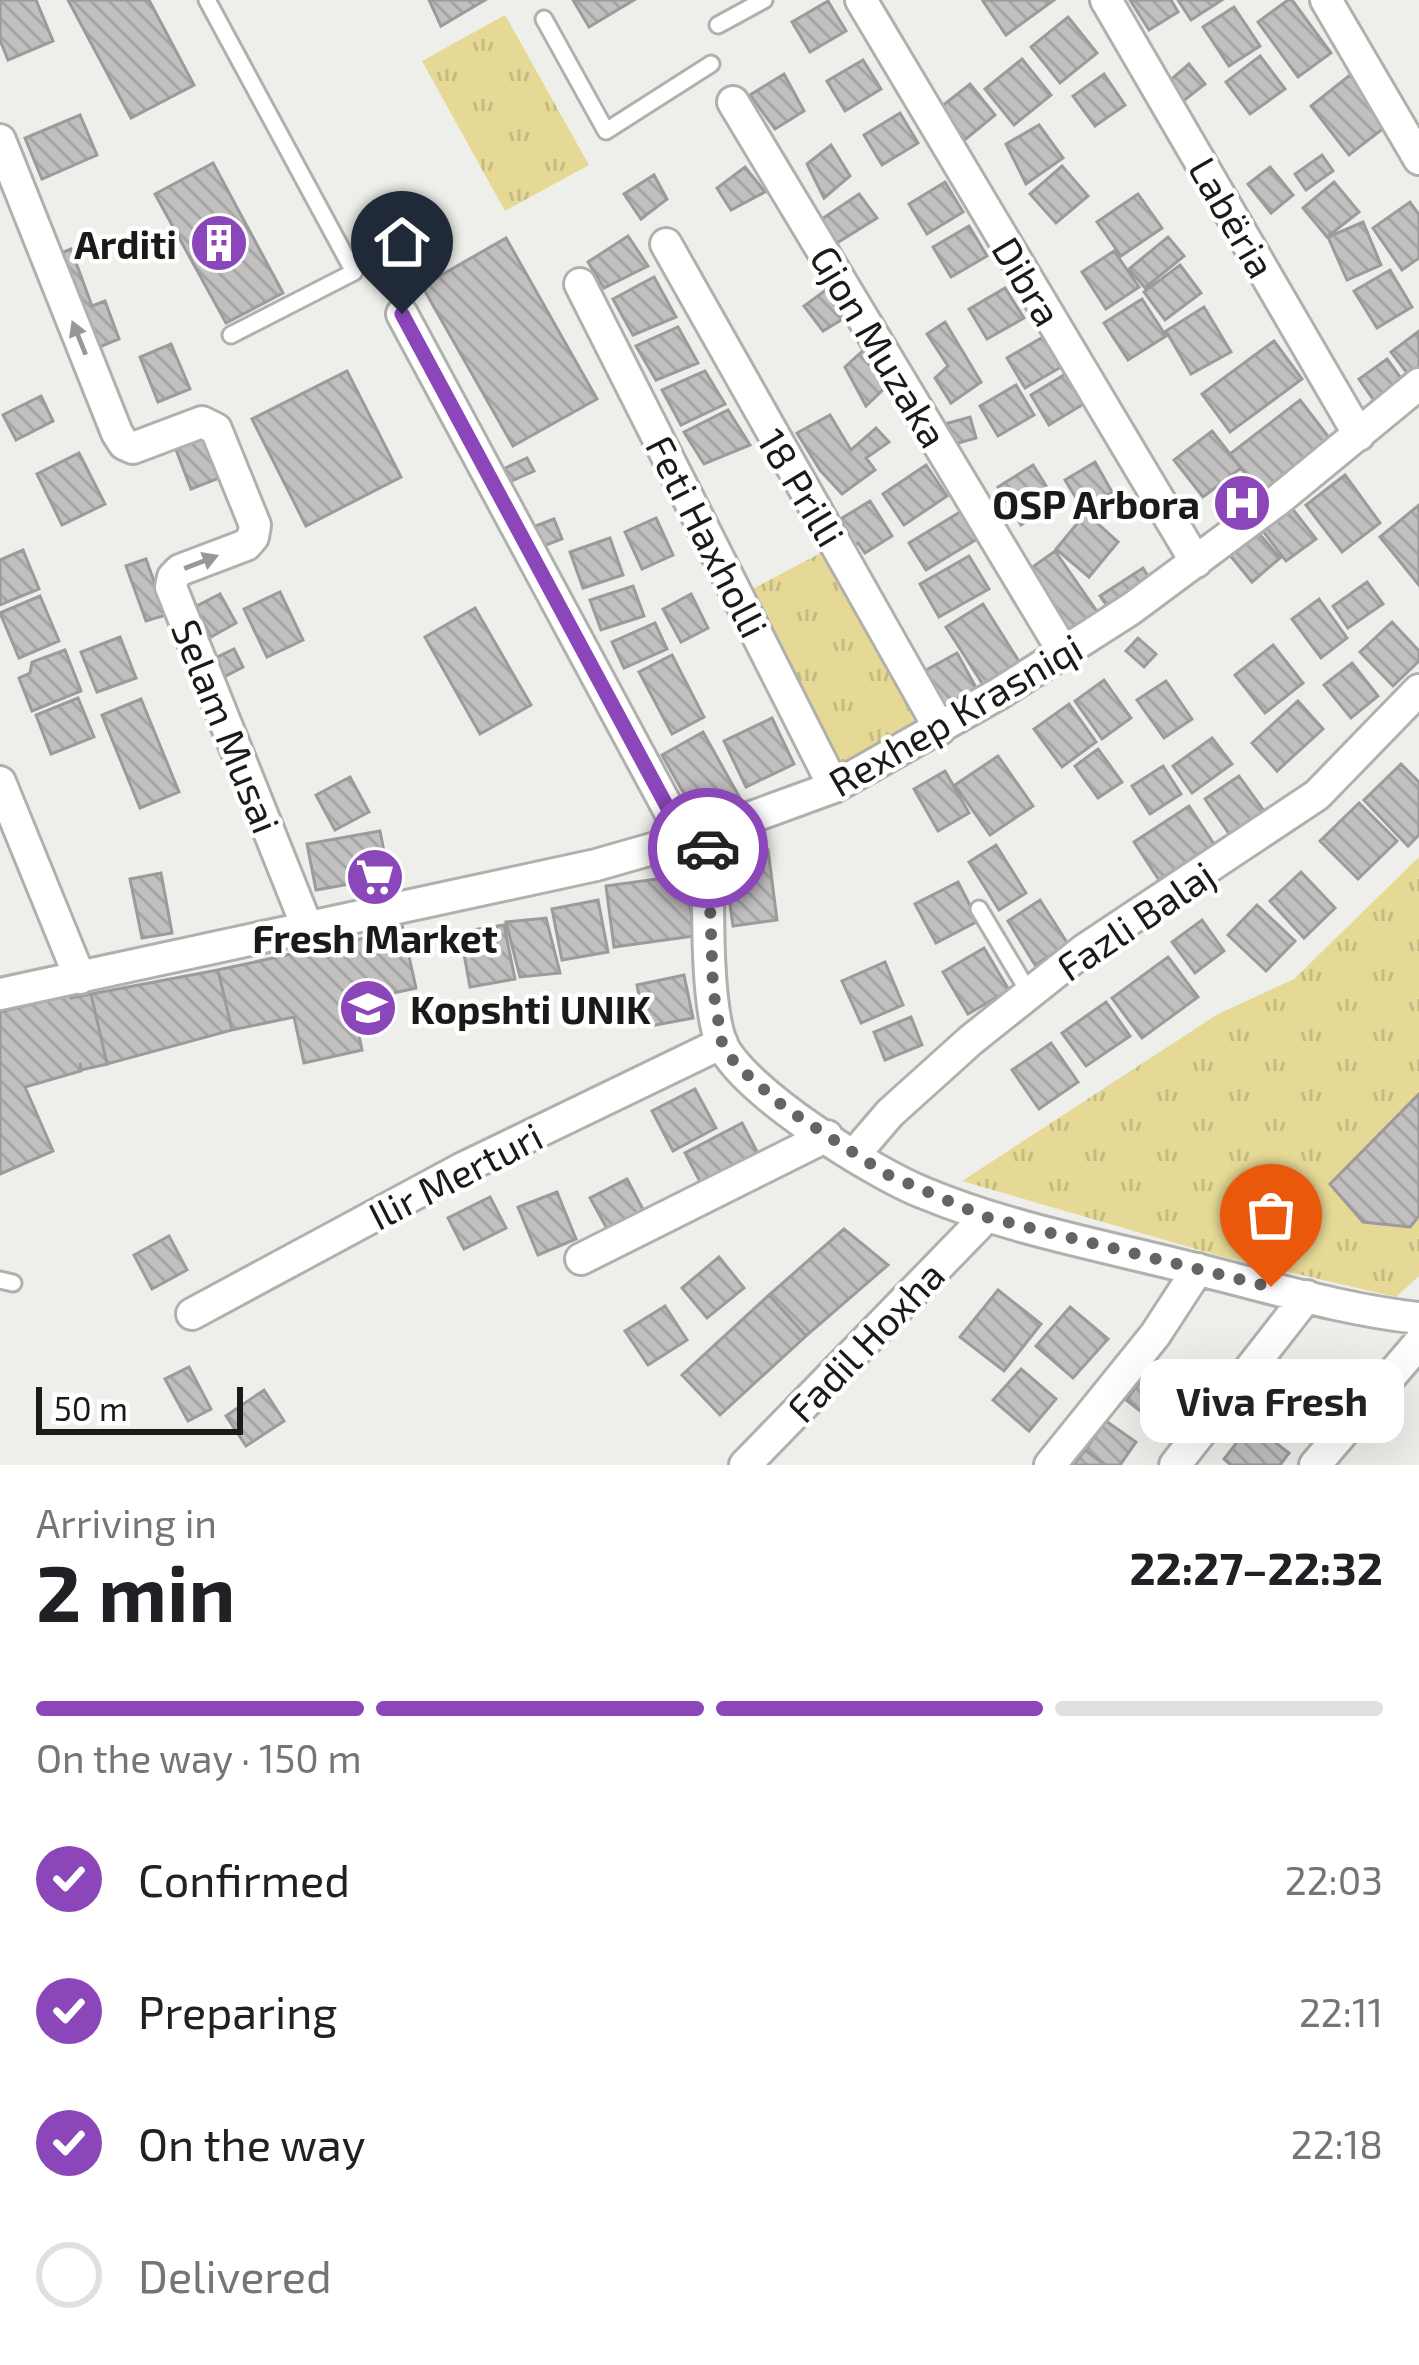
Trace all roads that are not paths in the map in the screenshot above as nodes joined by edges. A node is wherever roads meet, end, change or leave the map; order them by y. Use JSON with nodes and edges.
{"nodes":[{"id":1,"x":207,"y":0,"type":"edge"},
{"id":2,"x":764,"y":0,"type":"edge"},
{"id":3,"x":860,"y":0,"type":"edge"},
{"id":4,"x":1106,"y":0,"type":"edge"},
{"id":5,"x":1326,"y":0,"type":"edge"},
{"id":6,"x":544,"y":19,"type":"dead end"},
{"id":7,"x":718,"y":25,"type":"dead end"},
{"id":8,"x":710,"y":64,"type":"dead end"},
{"id":9,"x":733,"y":102,"type":"dead end"},
{"id":10,"x":0,"y":140,"type":"edge"},
{"id":11,"x":1419,"y":159,"type":"edge"},
{"id":12,"x":666,"y":244,"type":"dead end"},
{"id":13,"x":580,"y":284,"type":"dead end"},
{"id":14,"x":402,"y":314,"type":"dead end"},
{"id":15,"x":231,"y":335,"type":"dead end"},
{"id":16,"x":1419,"y":384,"type":"edge"},
{"id":17,"x":1359,"y":435,"type":"junction"},
{"id":18,"x":1196,"y":562,"type":"junction"},
{"id":19,"x":1064,"y":653,"type":"junction"},
{"id":20,"x":1419,"y":690,"type":"edge"},
{"id":21,"x":940,"y":729,"type":"junction"},
{"id":22,"x":0,"y":782,"type":"edge"},
{"id":23,"x":834,"y":787,"type":"junction"},
{"id":24,"x":696,"y":836,"type":"junction"},
{"id":25,"x":979,"y":909,"type":"dead end"},
{"id":26,"x":308,"y":929,"type":"junction"},
{"id":27,"x":80,"y":979,"type":"junction"},
{"id":28,"x":0,"y":994,"type":"edge"},
{"id":29,"x":1030,"y":994,"type":"junction"},
{"id":30,"x":722,"y":1043,"type":"junction"},
{"id":31,"x":827,"y":1136,"type":"junction"},
{"id":32,"x":854,"y":1154,"type":"junction"},
{"id":33,"x":986,"y":1217,"type":"junction"},
{"id":34,"x":581,"y":1259,"type":"dead end"},
{"id":35,"x":1198,"y":1269,"type":"junction"},
{"id":36,"x":1307,"y":1296,"type":"junction"},
{"id":37,"x":192,"y":1314,"type":"dead end"},
{"id":38,"x":1419,"y":1318,"type":"edge"},
{"id":39,"x":1419,"y":1343,"type":"edge"},
{"id":40,"x":1333,"y":1459,"type":"edge"},
{"id":41,"x":745,"y":1465,"type":"edge"},
{"id":42,"x":1050,"y":1465,"type":"edge"},
{"id":43,"x":1175,"y":1465,"type":"edge"}],
"edges":[{"from":1,"to":15,"type":"lane"},
{"from":2,"to":7,"type":"lane"},
{"from":3,"to":18,"type":"street","name":"Dibra"},
{"from":4,"to":17,"type":"street","name":"Labëria"},
{"from":5,"to":11,"type":"street"},
{"from":6,"to":8,"type":"lane"},
{"from":9,"to":19,"type":"street","name":"Gjon Muzaka"},
{"from":26,"to":10,"type":"street","name":"Selam Musai","one_way":true},
{"from":12,"to":21,"type":"street","name":"18 Prilli"},
{"from":13,"to":23,"type":"street","name":"Feti Haxholli"},
{"from":14,"to":24,"type":"street"},
{"from":16,"to":17,"type":"street","name":"Rexhep Krasniqi"},
{"from":17,"to":18,"type":"street","name":"Rexhep Krasniqi"},
{"from":18,"to":19,"type":"street","name":"Rexhep Krasniqi"},
{"from":19,"to":21,"type":"street","name":"Rexhep Krasniqi"},
{"from":20,"to":29,"type":"street","name":"Fazli Balaj"},
{"from":21,"to":23,"type":"street","name":"Rexhep Krasniqi"},
{"from":22,"to":27,"type":"street"},
{"from":23,"to":24,"type":"street","name":"Rexhep Krasniqi"},
{"from":24,"to":26,"type":"street","name":"Rexhep Krasniqi"},
{"from":24,"to":30,"type":"street"},
{"from":25,"to":29,"type":"lane"},
{"from":26,"to":27,"type":"street","name":"Rexhep Krasniqi"},
{"from":27,"to":28,"type":"street","name":"Rexhep Krasniqi"},
{"from":29,"to":32,"type":"street","name":"Fazli Balaj"},
{"from":30,"to":31,"type":"street","name":"Fadil Hoxha"},
{"from":30,"to":37,"type":"street","name":"Ilir Merturi"},
{"from":31,"to":32,"type":"street","name":"Fadil Hoxha"},
{"from":31,"to":34,"type":"street"},
{"from":32,"to":33,"type":"street","name":"Fadil Hoxha"},
{"from":33,"to":35,"type":"street","name":"Fadil Hoxha"},
{"from":33,"to":41,"type":"street","name":"Fadil Hoxha"},
{"from":35,"to":36,"type":"street","name":"Fadil Hoxha"},
{"from":35,"to":42,"type":"street"},
{"from":36,"to":38,"type":"street","name":"Fadil Hoxha"},
{"from":36,"to":43,"type":"street"},
{"from":39,"to":40,"type":"street"}]}
